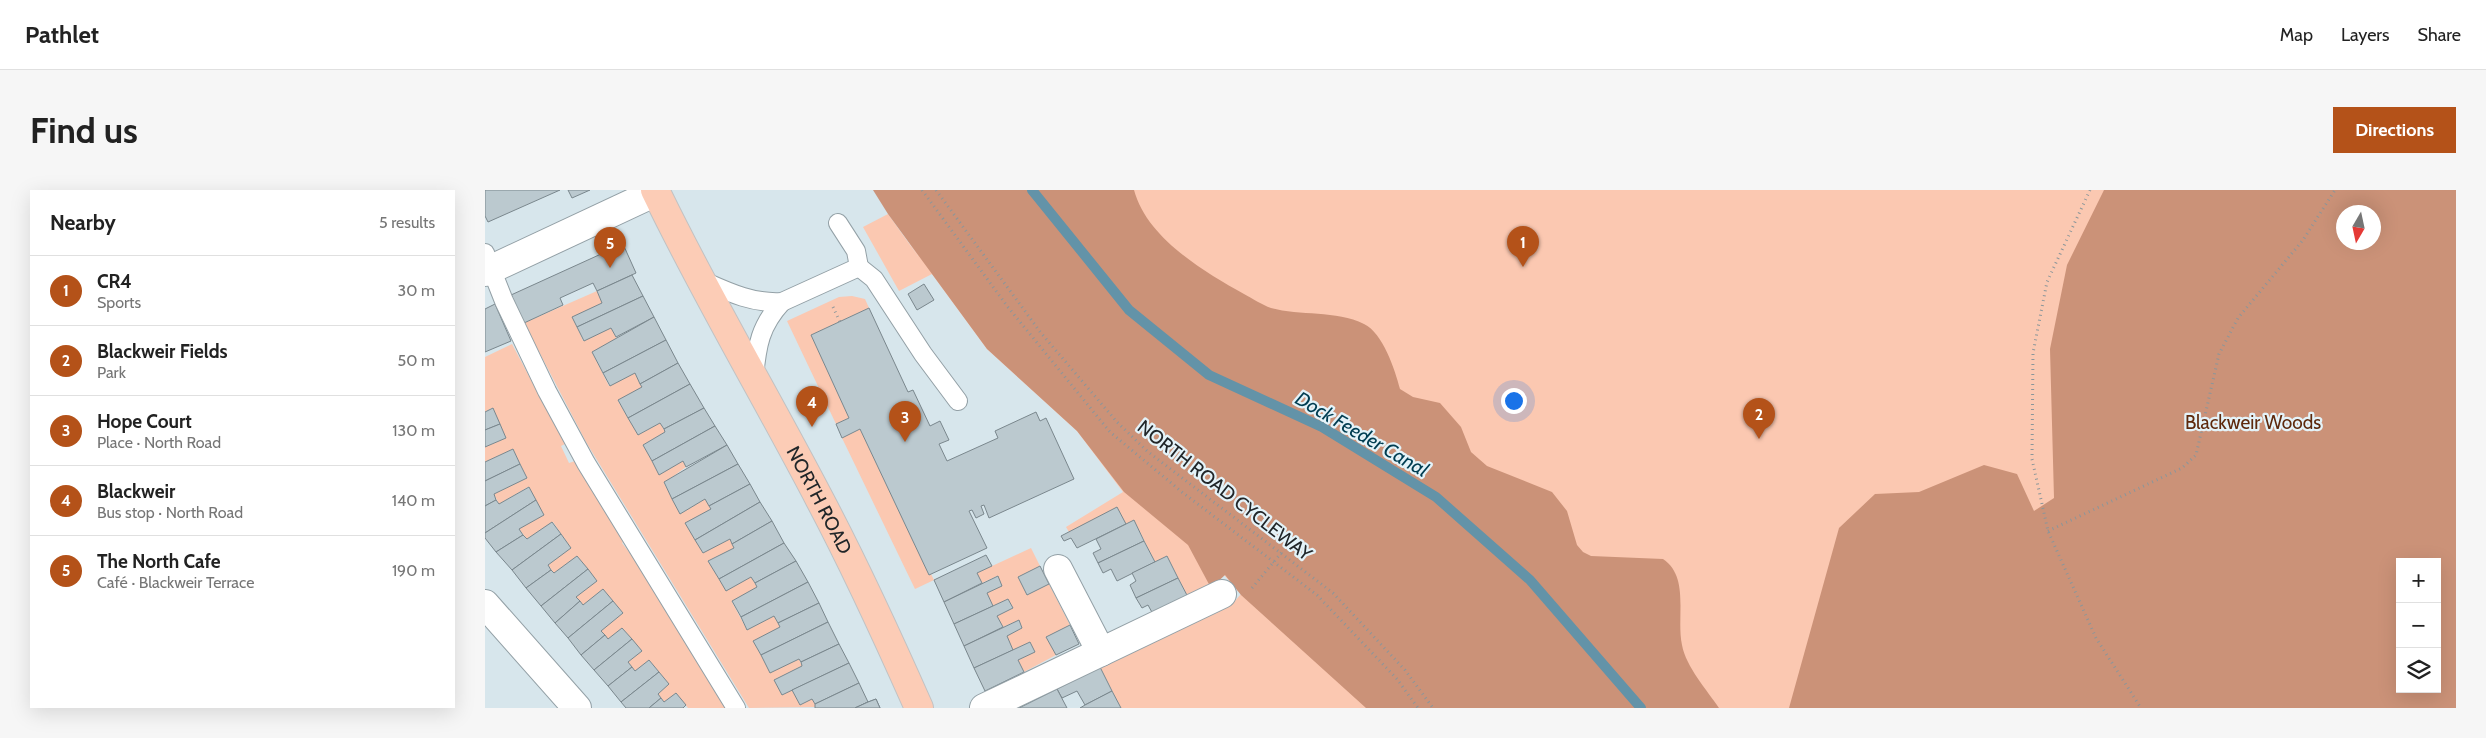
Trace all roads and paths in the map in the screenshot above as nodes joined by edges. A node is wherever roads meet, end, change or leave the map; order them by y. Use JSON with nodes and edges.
{"nodes":[{"id":1,"x":922,"y":190,"type":"edge"},
{"id":2,"x":936,"y":190,"type":"edge"},
{"id":3,"x":2090,"y":190,"type":"edge"},
{"id":4,"x":2335,"y":190,"type":"edge"},
{"id":5,"x":656,"y":191,"type":"edge"},
{"id":6,"x":839,"y":223,"type":"dead end"},
{"id":7,"x":487,"y":265,"type":"edge"},
{"id":8,"x":859,"y":267,"type":"junction"},
{"id":9,"x":699,"y":279,"type":"junction"},
{"id":10,"x":830,"y":301,"type":"dead end"},
{"id":11,"x":782,"y":302,"type":"junction"},
{"id":12,"x":840,"y":322,"type":"dead end"},
{"id":13,"x":754,"y":378,"type":"junction"},
{"id":14,"x":958,"y":401,"type":"dead end"},
{"id":15,"x":2048,"y":531,"type":"junction"},
{"id":16,"x":1282,"y":552,"type":"junction"},
{"id":17,"x":1275,"y":563,"type":"junction"},
{"id":18,"x":1058,"y":569,"type":"dead end"},
{"id":19,"x":1253,"y":588,"type":"dead end"},
{"id":20,"x":1222,"y":594,"type":"dead end"},
{"id":21,"x":485,"y":604,"type":"edge"},
{"id":22,"x":1101,"y":652,"type":"junction"},
{"id":23,"x":577,"y":708,"type":"edge"},
{"id":24,"x":736,"y":708,"type":"edge"},
{"id":25,"x":919,"y":708,"type":"edge"},
{"id":26,"x":983,"y":708,"type":"edge"},
{"id":27,"x":1418,"y":708,"type":"edge"},
{"id":28,"x":1433,"y":708,"type":"edge"},
{"id":29,"x":2141,"y":708,"type":"edge"}],
"edges":[{"from":1,"to":17,"type":"path"},
{"from":2,"to":16,"type":"path","name":"NORTH ROAD CYCLEWAY"},
{"from":3,"to":15,"type":"path"},
{"from":4,"to":15,"type":"path"},
{"from":5,"to":7,"type":"street"},
{"from":5,"to":9,"type":"main road","name":"NORTH ROAD"},
{"from":6,"to":8,"type":"lane"},
{"from":7,"to":24,"type":"lane"},
{"from":8,"to":11,"type":"lane"},
{"from":8,"to":14,"type":"lane"},
{"from":9,"to":11,"type":"lane"},
{"from":9,"to":13,"type":"main road","name":"NORTH ROAD"},
{"from":10,"to":12,"type":"path"},
{"from":11,"to":13,"type":"lane"},
{"from":13,"to":25,"type":"main road","name":"NORTH ROAD"},
{"from":15,"to":29,"type":"path"},
{"from":16,"to":17,"type":"path"},
{"from":16,"to":28,"type":"path","name":"NORTH ROAD CYCLEWAY"},
{"from":17,"to":19,"type":"path"},
{"from":17,"to":27,"type":"path"},
{"from":18,"to":22,"type":"street"},
{"from":20,"to":22,"type":"street"},
{"from":21,"to":23,"type":"street"},
{"from":22,"to":26,"type":"street"}]}
